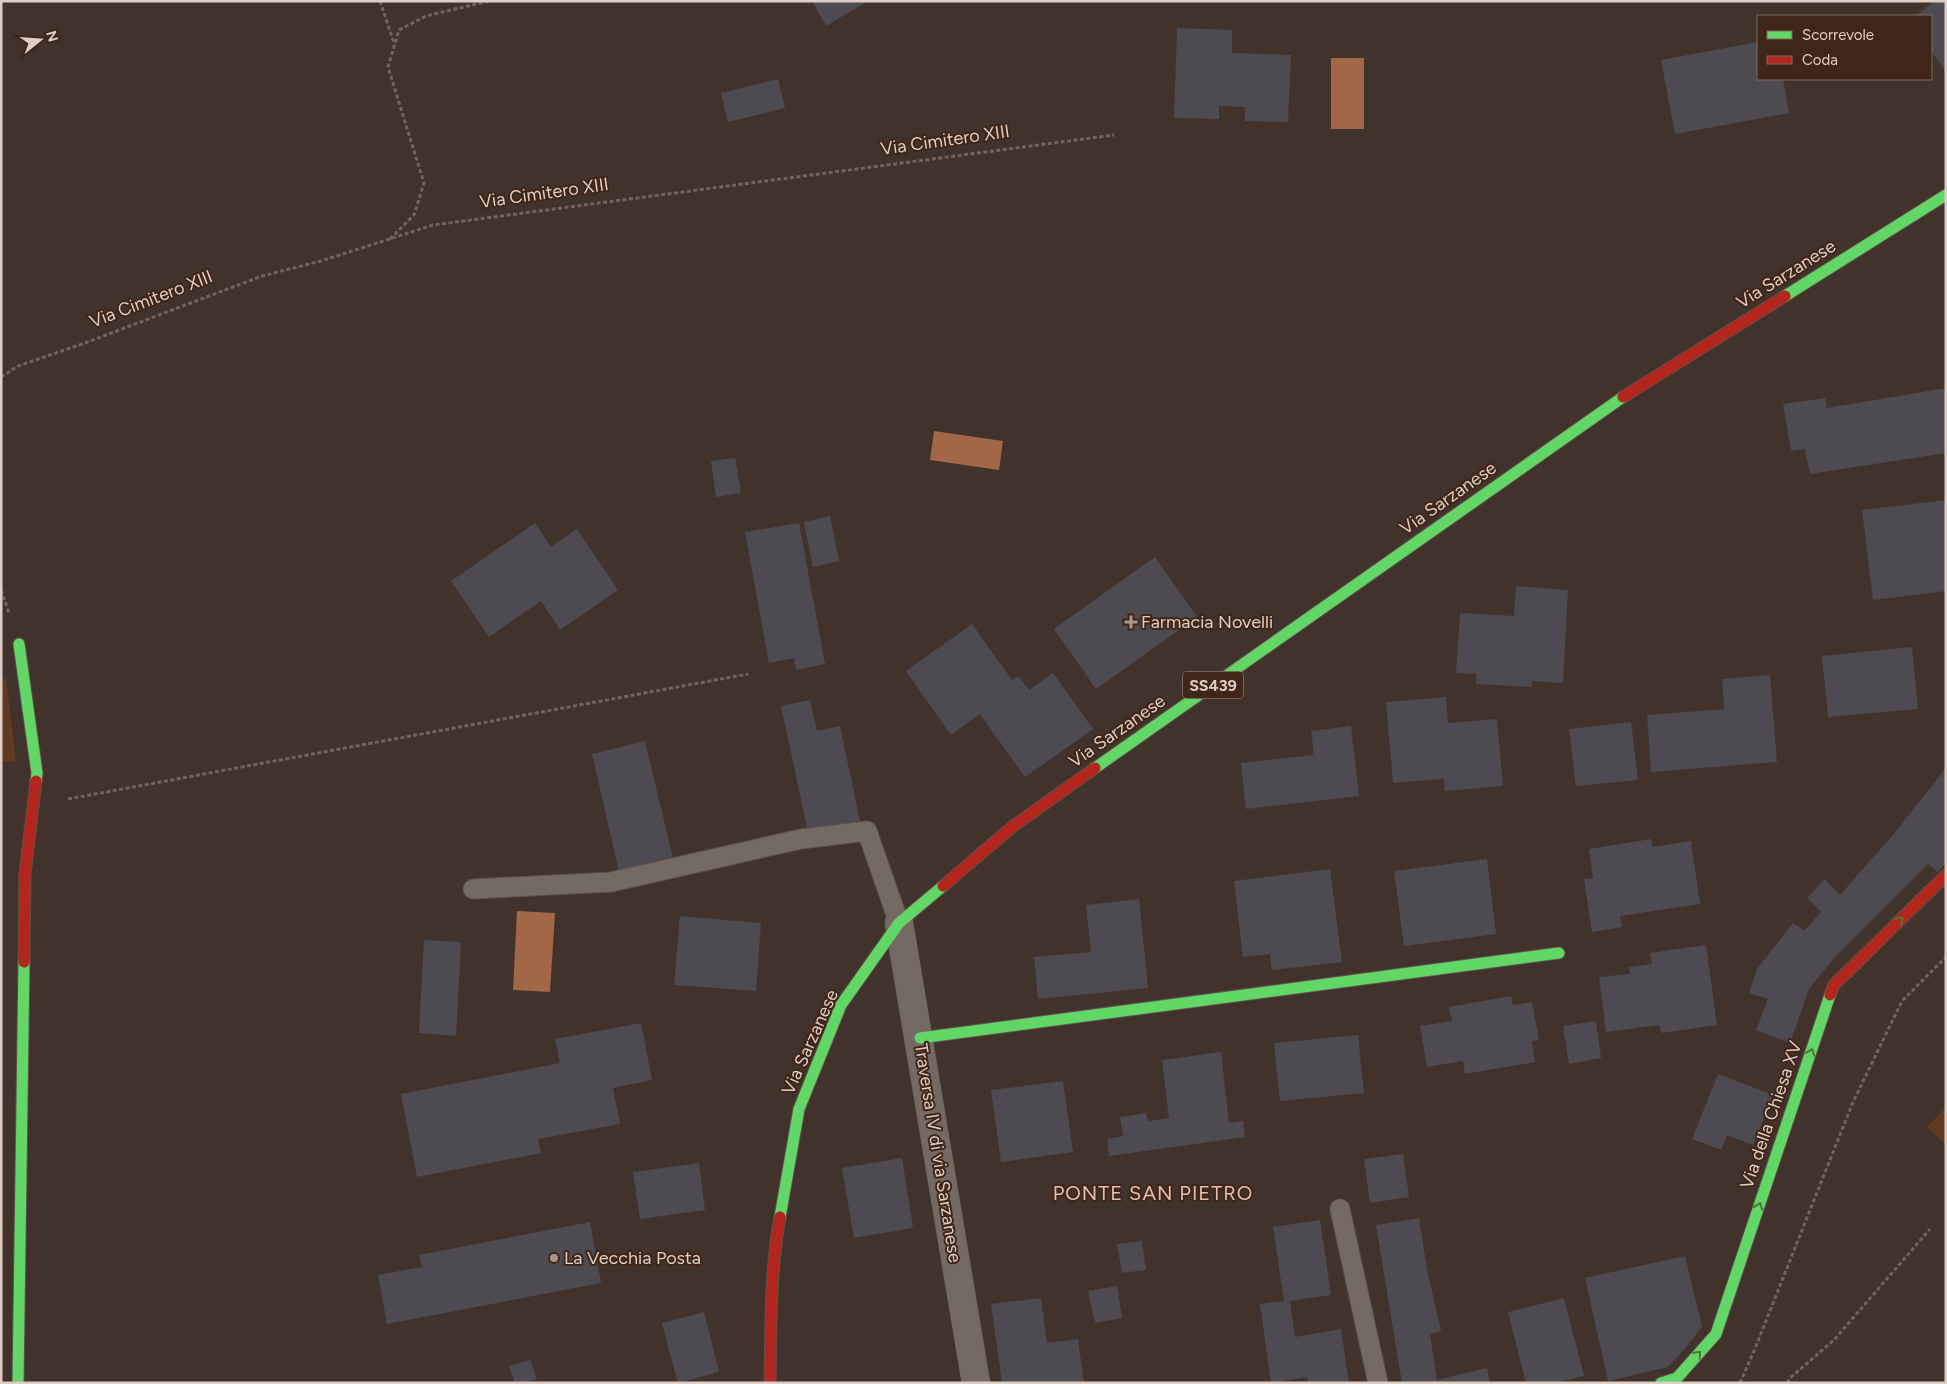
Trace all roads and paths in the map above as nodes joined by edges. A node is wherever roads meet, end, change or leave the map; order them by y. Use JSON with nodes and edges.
{"nodes":[{"id":1,"x":380,"y":1,"type":"edge"},
{"id":2,"x":489,"y":1,"type":"edge"},
{"id":3,"x":394,"y":44,"type":"junction"},
{"id":4,"x":1114,"y":135,"type":"dead end"},
{"id":5,"x":1946,"y":195,"type":"edge"},
{"id":6,"x":390,"y":239,"type":"junction"},
{"id":7,"x":1,"y":377,"type":"edge"},
{"id":8,"x":19,"y":644,"type":"dead end"},
{"id":9,"x":748,"y":674,"type":"dead end"},
{"id":10,"x":33,"y":806,"type":"junction"},
{"id":11,"x":1946,"y":875,"type":"edge"},
{"id":12,"x":473,"y":889,"type":"dead end"},
{"id":13,"x":899,"y":924,"type":"junction"},
{"id":14,"x":1559,"y":953,"type":"dead end"},
{"id":15,"x":1946,"y":957,"type":"edge"},
{"id":16,"x":920,"y":1038,"type":"junction"},
{"id":17,"x":1340,"y":1209,"type":"dead end"},
{"id":18,"x":1930,"y":1229,"type":"dead end"},
{"id":19,"x":18,"y":1383,"type":"edge"},
{"id":20,"x":770,"y":1383,"type":"edge"},
{"id":21,"x":976,"y":1383,"type":"edge"},
{"id":22,"x":1378,"y":1383,"type":"edge"},
{"id":23,"x":1661,"y":1383,"type":"edge"},
{"id":24,"x":1740,"y":1383,"type":"edge"},
{"id":25,"x":1787,"y":1383,"type":"edge"}],
"edges":[{"from":1,"to":3,"type":"path"},
{"from":2,"to":3,"type":"path"},
{"from":3,"to":6,"type":"path"},
{"from":4,"to":6,"type":"path","name":"Via Cimitero XIII"},
{"from":5,"to":13,"type":"street","name":"Via Sarzanese","number":"SS439"},
{"from":6,"to":7,"type":"path","name":"Via Cimitero XIII"},
{"from":8,"to":10,"type":"street"},
{"from":9,"to":10,"type":"path"},
{"from":10,"to":19,"type":"street"},
{"from":23,"to":11,"type":"street","name":"Via della Chiesa XV","one_way":true},
{"from":12,"to":13,"type":"lane"},
{"from":13,"to":16,"type":"street","name":"Traversa IV di via Sarzanese"},
{"from":13,"to":20,"type":"street","name":"Via Sarzanese","number":"SS439"},
{"from":14,"to":16,"type":"street"},
{"from":15,"to":24,"type":"path"},
{"from":16,"to":21,"type":"street","name":"Traversa IV di via Sarzanese"},
{"from":17,"to":22,"type":"lane"},
{"from":18,"to":25,"type":"path"}]}
